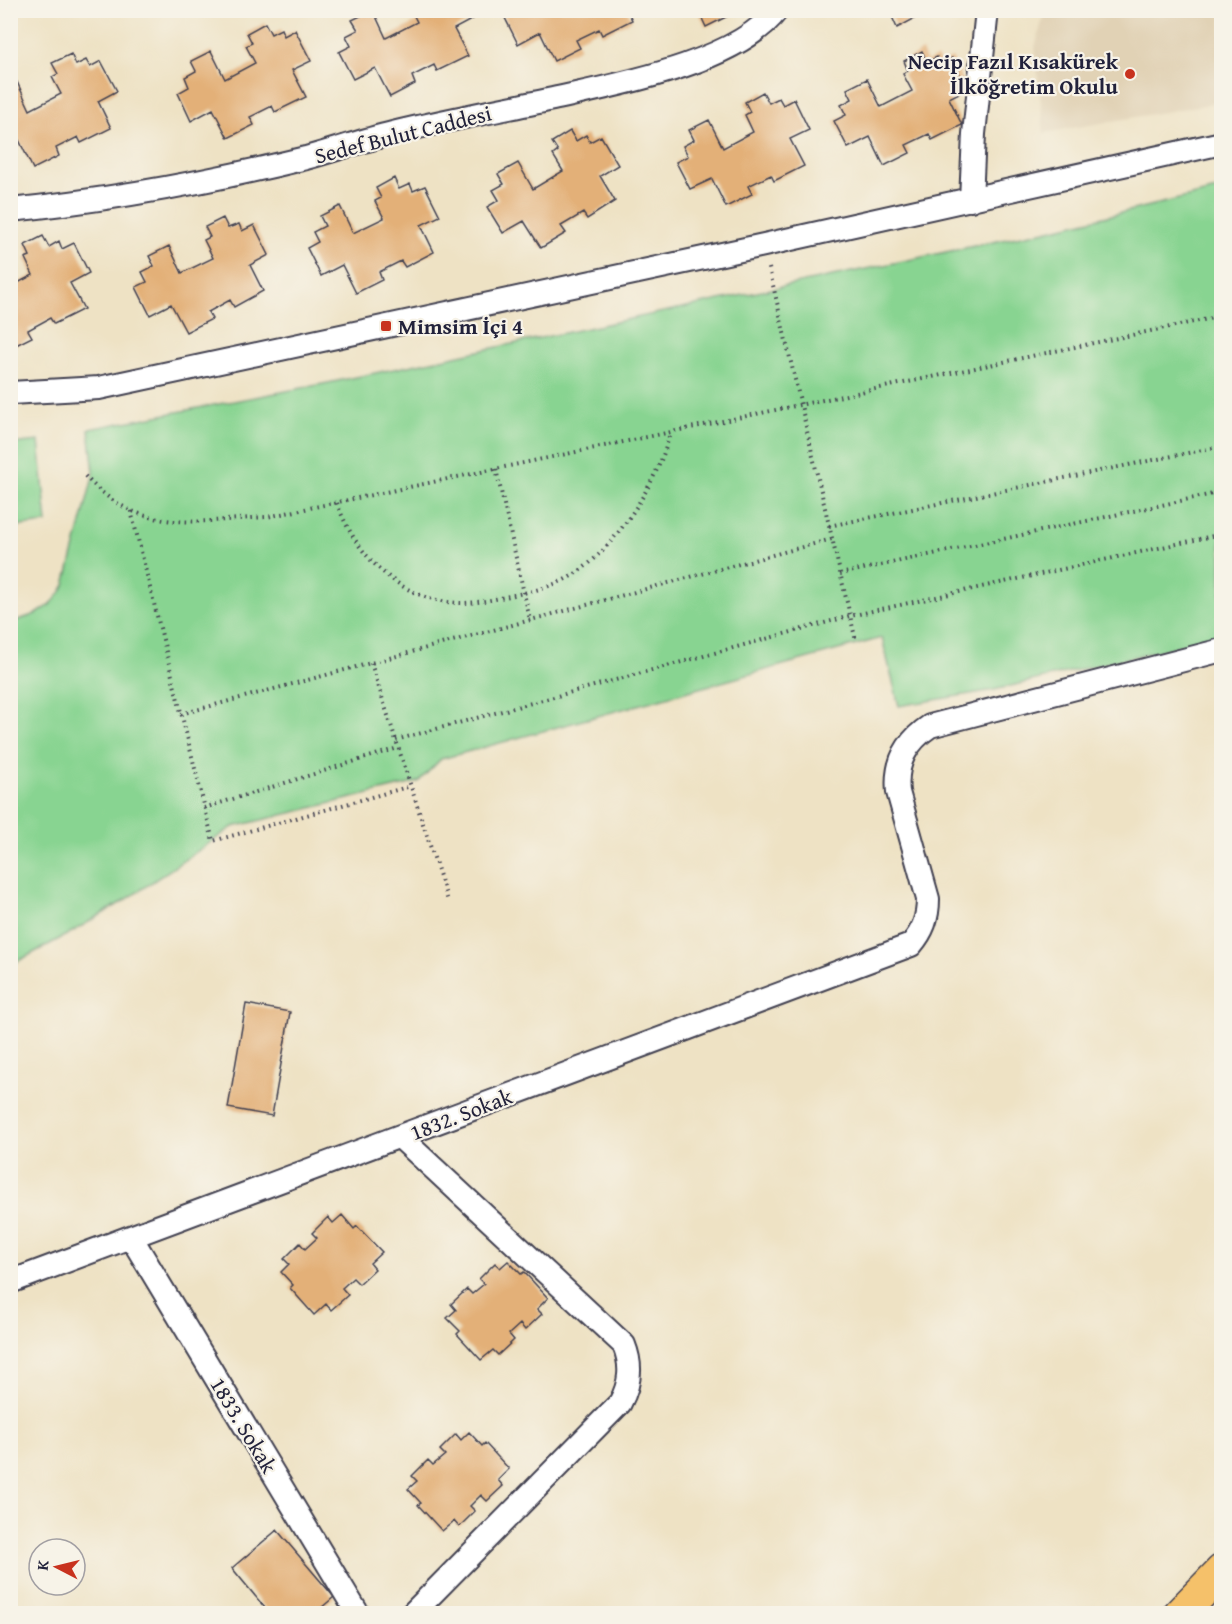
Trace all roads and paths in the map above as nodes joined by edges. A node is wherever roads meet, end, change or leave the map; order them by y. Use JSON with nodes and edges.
{"nodes":[{"id":1,"x":777,"y":10,"type":"edge"},
{"id":2,"x":987,"y":10,"type":"edge"},
{"id":3,"x":1221,"y":143,"type":"edge"},
{"id":4,"x":971,"y":200,"type":"junction"},
{"id":5,"x":10,"y":210,"type":"edge"},
{"id":6,"x":764,"y":245,"type":"junction"},
{"id":7,"x":1221,"y":316,"type":"edge"},
{"id":8,"x":10,"y":393,"type":"edge"},
{"id":9,"x":801,"y":405,"type":"junction"},
{"id":10,"x":670,"y":432,"type":"junction"},
{"id":11,"x":1221,"y":446,"type":"edge"},
{"id":12,"x":496,"y":469,"type":"junction"},
{"id":13,"x":85,"y":476,"type":"dead end"},
{"id":14,"x":1221,"y":492,"type":"edge"},
{"id":15,"x":337,"y":502,"type":"junction"},
{"id":16,"x":131,"y":511,"type":"junction"},
{"id":17,"x":829,"y":526,"type":"junction"},
{"id":18,"x":1221,"y":534,"type":"edge"},
{"id":19,"x":832,"y":539,"type":"junction"},
{"id":20,"x":840,"y":574,"type":"junction"},
{"id":21,"x":524,"y":593,"type":"junction"},
{"id":22,"x":850,"y":616,"type":"junction"},
{"id":23,"x":530,"y":620,"type":"junction"},
{"id":24,"x":856,"y":641,"type":"dead end"},
{"id":25,"x":1221,"y":650,"type":"edge"},
{"id":26,"x":371,"y":663,"type":"junction"},
{"id":27,"x":181,"y":714,"type":"junction"},
{"id":28,"x":396,"y":740,"type":"junction"},
{"id":29,"x":398,"y":748,"type":"junction"},
{"id":30,"x":411,"y":786,"type":"junction"},
{"id":31,"x":204,"y":808,"type":"junction"},
{"id":32,"x":448,"y":901,"type":"dead end"},
{"id":33,"x":400,"y":1137,"type":"junction"},
{"id":34,"x":131,"y":1237,"type":"junction"},
{"id":35,"x":10,"y":1282,"type":"edge"},
{"id":36,"x":1221,"y":1571,"type":"edge"},
{"id":37,"x":358,"y":1614,"type":"edge"},
{"id":38,"x":412,"y":1614,"type":"edge"},
{"id":39,"x":1180,"y":1614,"type":"edge"}],
"edges":[{"from":1,"to":5,"type":"street","name":"Sedef Bulut Caddesi"},
{"from":2,"to":4,"type":"street"},
{"from":3,"to":4,"type":"street"},
{"from":4,"to":6,"type":"street"},
{"from":6,"to":8,"type":"street"},
{"from":6,"to":9,"type":"path"},
{"from":7,"to":9,"type":"path"},
{"from":9,"to":10,"type":"path"},
{"from":9,"to":17,"type":"path"},
{"from":10,"to":12,"type":"path"},
{"from":10,"to":21,"type":"path"},
{"from":11,"to":17,"type":"path"},
{"from":12,"to":15,"type":"path"},
{"from":12,"to":21,"type":"path"},
{"from":13,"to":16,"type":"path"},
{"from":14,"to":20,"type":"path"},
{"from":15,"to":16,"type":"path"},
{"from":15,"to":21,"type":"path"},
{"from":16,"to":27,"type":"path"},
{"from":17,"to":19,"type":"path"},
{"from":18,"to":22,"type":"path"},
{"from":19,"to":20,"type":"path"},
{"from":19,"to":23,"type":"path"},
{"from":20,"to":22,"type":"path"},
{"from":21,"to":23,"type":"path"},
{"from":22,"to":24,"type":"path"},
{"from":22,"to":28,"type":"path"},
{"from":23,"to":26,"type":"path"},
{"from":25,"to":33,"type":"street","name":"1832. Sokak"},
{"from":26,"to":27,"type":"path"},
{"from":26,"to":28,"type":"path"},
{"from":27,"to":31,"type":"path"},
{"from":28,"to":29,"type":"path"},
{"from":29,"to":30,"type":"path"},
{"from":29,"to":31,"type":"path"},
{"from":30,"to":31,"type":"path"},
{"from":30,"to":32,"type":"path"},
{"from":33,"to":34,"type":"street","name":"1832. Sokak"},
{"from":33,"to":38,"type":"street"},
{"from":34,"to":35,"type":"street","name":"1832. Sokak"},
{"from":34,"to":37,"type":"street","name":"1833. Sokak"},
{"from":36,"to":39,"type":"highway"}]}
